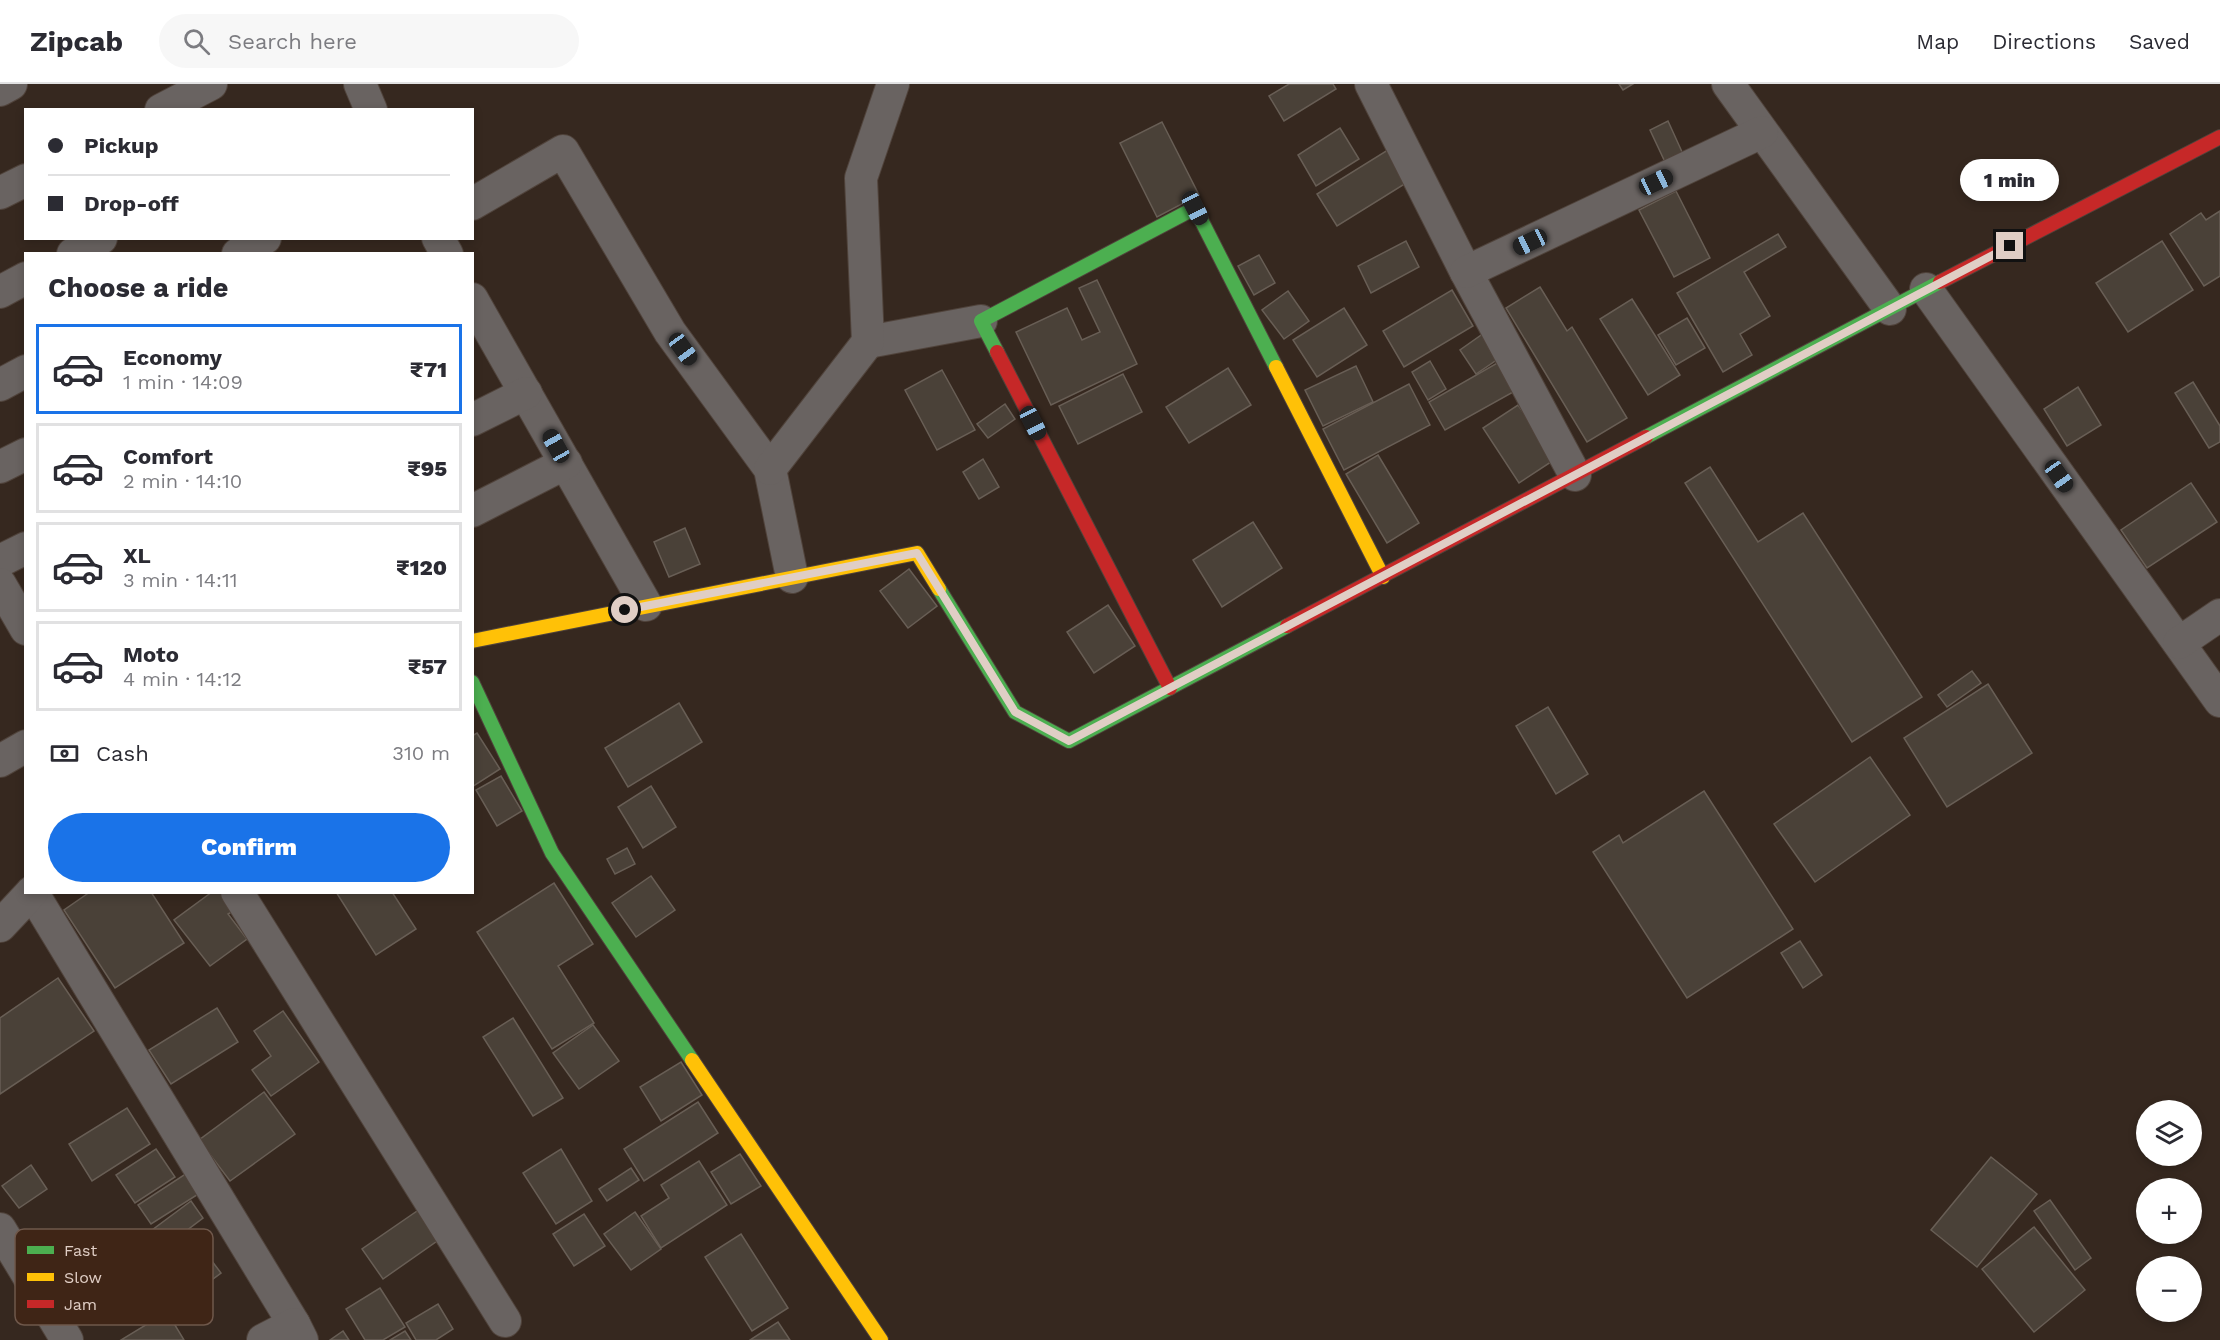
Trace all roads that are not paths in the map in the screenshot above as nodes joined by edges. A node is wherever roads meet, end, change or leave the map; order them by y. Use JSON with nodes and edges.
{"nodes":[{"id":1,"x":11,"y":84,"type":"edge"},
{"id":2,"x":211,"y":84,"type":"edge"},
{"id":3,"x":360,"y":84,"type":"edge"},
{"id":4,"x":893,"y":84,"type":"edge"},
{"id":5,"x":1371,"y":84,"type":"edge"},
{"id":6,"x":1728,"y":84,"type":"edge"},
{"id":7,"x":0,"y":90,"type":"edge"},
{"id":8,"x":165,"y":108,"type":"edge"},
{"id":9,"x":370,"y":108,"type":"edge"},
{"id":10,"x":1762,"y":132,"type":"junction"},
{"id":11,"x":2219,"y":139,"type":"edge"},
{"id":12,"x":24,"y":181,"type":"edge"},
{"id":13,"x":0,"y":193,"type":"edge"},
{"id":14,"x":474,"y":203,"type":"edge"},
{"id":15,"x":98,"y":240,"type":"edge"},
{"id":16,"x":262,"y":240,"type":"edge"},
{"id":17,"x":76,"y":252,"type":"edge"},
{"id":18,"x":241,"y":252,"type":"edge"},
{"id":19,"x":1466,"y":272,"type":"junction"},
{"id":20,"x":24,"y":279,"type":"edge"},
{"id":21,"x":1926,"y":289,"type":"junction"},
{"id":22,"x":0,"y":292,"type":"edge"},
{"id":23,"x":1890,"y":309,"type":"junction"},
{"id":24,"x":476,"y":315,"type":"edge"},
{"id":25,"x":981,"y":321,"type":"junction"},
{"id":26,"x":868,"y":342,"type":"junction"},
{"id":27,"x":24,"y":372,"type":"edge"},
{"id":28,"x":0,"y":385,"type":"edge"},
{"id":29,"x":526,"y":393,"type":"junction"},
{"id":30,"x":474,"y":419,"type":"edge"},
{"id":31,"x":24,"y":455,"type":"edge"},
{"id":32,"x":566,"y":463,"type":"junction"},
{"id":33,"x":0,"y":467,"type":"edge"},
{"id":34,"x":770,"y":470,"type":"junction"},
{"id":35,"x":1575,"y":475,"type":"junction"},
{"id":36,"x":474,"y":510,"type":"edge"},
{"id":37,"x":24,"y":549,"type":"edge"},
{"id":38,"x":0,"y":561,"type":"edge"},
{"id":39,"x":792,"y":577,"type":"junction"},
{"id":40,"x":1383,"y":577,"type":"junction"},
{"id":41,"x":0,"y":584,"type":"edge"},
{"id":42,"x":646,"y":605,"type":"junction"},
{"id":43,"x":2220,"y":615,"type":"edge"},
{"id":44,"x":24,"y":626,"type":"edge"},
{"id":45,"x":474,"y":641,"type":"edge"},
{"id":46,"x":2179,"y":643,"type":"junction"},
{"id":47,"x":474,"y":686,"type":"edge"},
{"id":48,"x":1170,"y":688,"type":"junction"},
{"id":49,"x":2220,"y":701,"type":"edge"},
{"id":50,"x":24,"y":747,"type":"edge"},
{"id":51,"x":0,"y":761,"type":"edge"},
{"id":52,"x":30,"y":894,"type":"edge"},
{"id":53,"x":33,"y":894,"type":"edge"},
{"id":54,"x":238,"y":894,"type":"edge"},
{"id":55,"x":0,"y":926,"type":"edge"},
{"id":56,"x":0,"y":1229,"type":"edge"},
{"id":57,"x":15,"y":1254,"type":"edge"},
{"id":58,"x":505,"y":1320,"type":"dead end"},
{"id":59,"x":58,"y":1325,"type":"edge"},
{"id":60,"x":298,"y":1332,"type":"edge"},
{"id":61,"x":67,"y":1340,"type":"edge"},
{"id":62,"x":263,"y":1340,"type":"edge"},
{"id":63,"x":881,"y":1340,"type":"edge"}],
"edges":[{"from":1,"to":7,"type":"street"},
{"from":2,"to":8,"type":"street"},
{"from":3,"to":9,"type":"street"},
{"from":4,"to":26,"type":"street"},
{"from":5,"to":19,"type":"street"},
{"from":6,"to":10,"type":"street"},
{"from":10,"to":19,"type":"street"},
{"from":10,"to":23,"type":"street"},
{"from":11,"to":21,"type":"street"},
{"from":12,"to":13,"type":"street"},
{"from":14,"to":34,"type":"street"},
{"from":15,"to":17,"type":"street"},
{"from":16,"to":18,"type":"street"},
{"from":19,"to":35,"type":"street"},
{"from":20,"to":22,"type":"street"},
{"from":21,"to":23,"type":"street"},
{"from":21,"to":46,"type":"street"},
{"from":23,"to":35,"type":"street"},
{"from":24,"to":29,"type":"street"},
{"from":25,"to":26,"type":"street"},
{"from":25,"to":40,"type":"street"},
{"from":25,"to":48,"type":"street"},
{"from":26,"to":34,"type":"street"},
{"from":27,"to":28,"type":"street"},
{"from":29,"to":30,"type":"street"},
{"from":29,"to":32,"type":"street"},
{"from":31,"to":33,"type":"street"},
{"from":32,"to":36,"type":"street"},
{"from":32,"to":42,"type":"street"},
{"from":34,"to":39,"type":"street"},
{"from":35,"to":40,"type":"street"},
{"from":37,"to":38,"type":"street"},
{"from":39,"to":42,"type":"street"},
{"from":39,"to":48,"type":"street"},
{"from":40,"to":48,"type":"street"},
{"from":41,"to":44,"type":"street"},
{"from":42,"to":45,"type":"street"},
{"from":43,"to":46,"type":"street"},
{"from":46,"to":49,"type":"street"},
{"from":47,"to":63,"type":"street"},
{"from":50,"to":51,"type":"street"},
{"from":52,"to":55,"type":"street"},
{"from":53,"to":60,"type":"street"},
{"from":54,"to":58,"type":"street"},
{"from":56,"to":57,"type":"street"},
{"from":59,"to":61,"type":"street"},
{"from":60,"to":62,"type":"street"}]}
